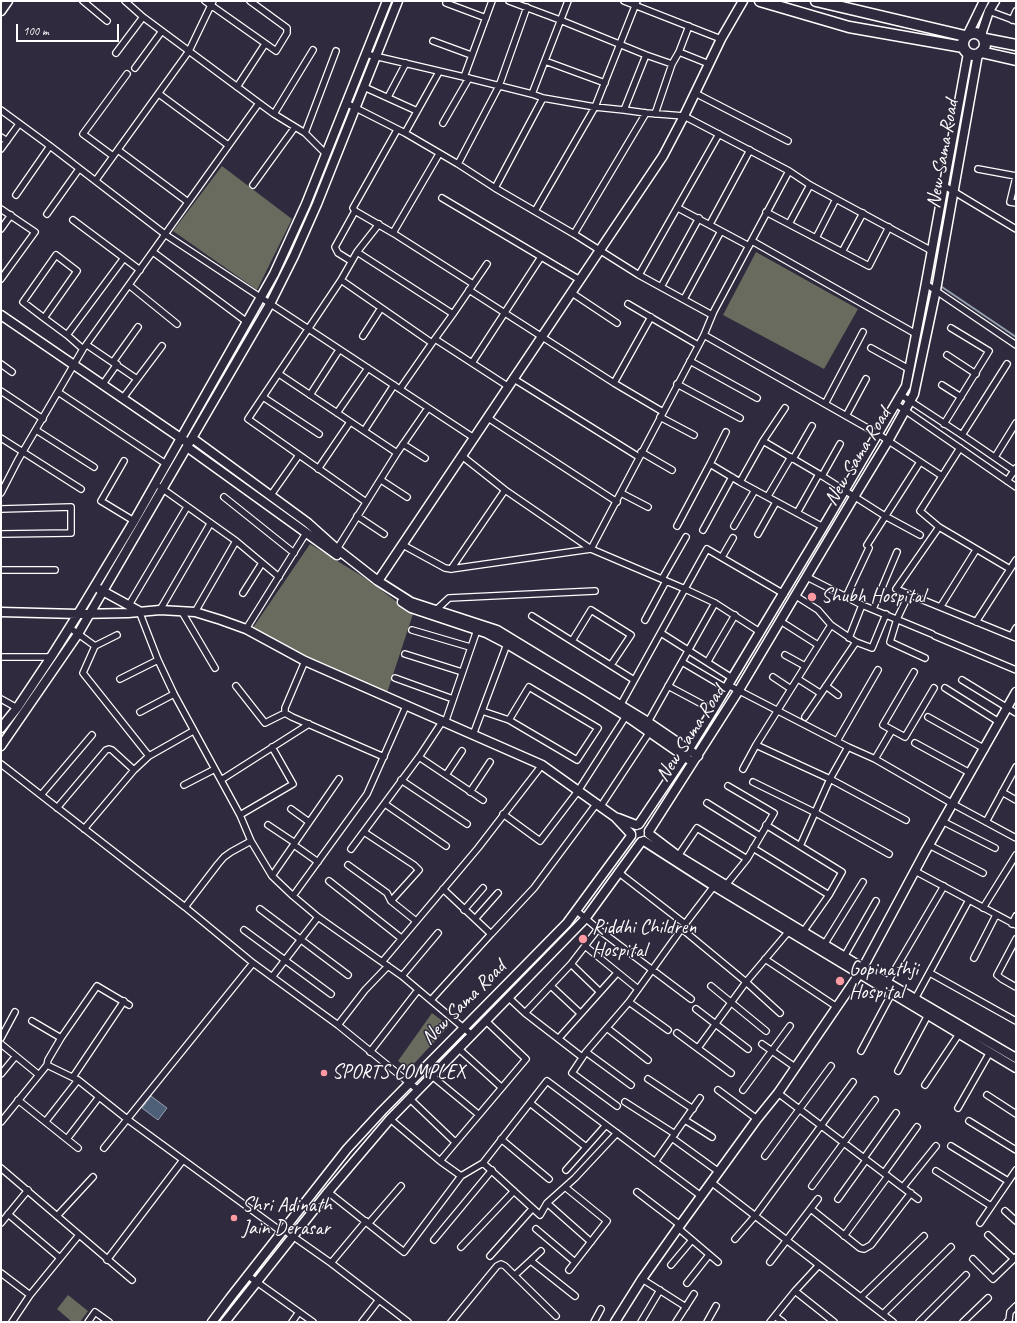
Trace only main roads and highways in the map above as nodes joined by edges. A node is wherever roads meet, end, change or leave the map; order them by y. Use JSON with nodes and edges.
{"nodes":[{"id":1,"x":760,"y":1,"type":"edge"},
{"id":2,"x":816,"y":1,"type":"edge"},
{"id":3,"x":967,"y":35,"type":"junction"},
{"id":4,"x":983,"y":37,"type":"junction"},
{"id":5,"x":1016,"y":45,"type":"edge"},
{"id":6,"x":965,"y":50,"type":"junction"},
{"id":7,"x":980,"y":53,"type":"junction"},
{"id":8,"x":1016,"y":60,"type":"edge"}],
"edges":[{"from":1,"to":6,"type":"highway"},
{"from":2,"to":3,"type":"highway"},
{"from":3,"to":4,"type":"highway"},
{"from":3,"to":6,"type":"highway"},
{"from":4,"to":5,"type":"highway"},
{"from":4,"to":7,"type":"highway"},
{"from":6,"to":7,"type":"highway"},
{"from":7,"to":8,"type":"highway"}]}
